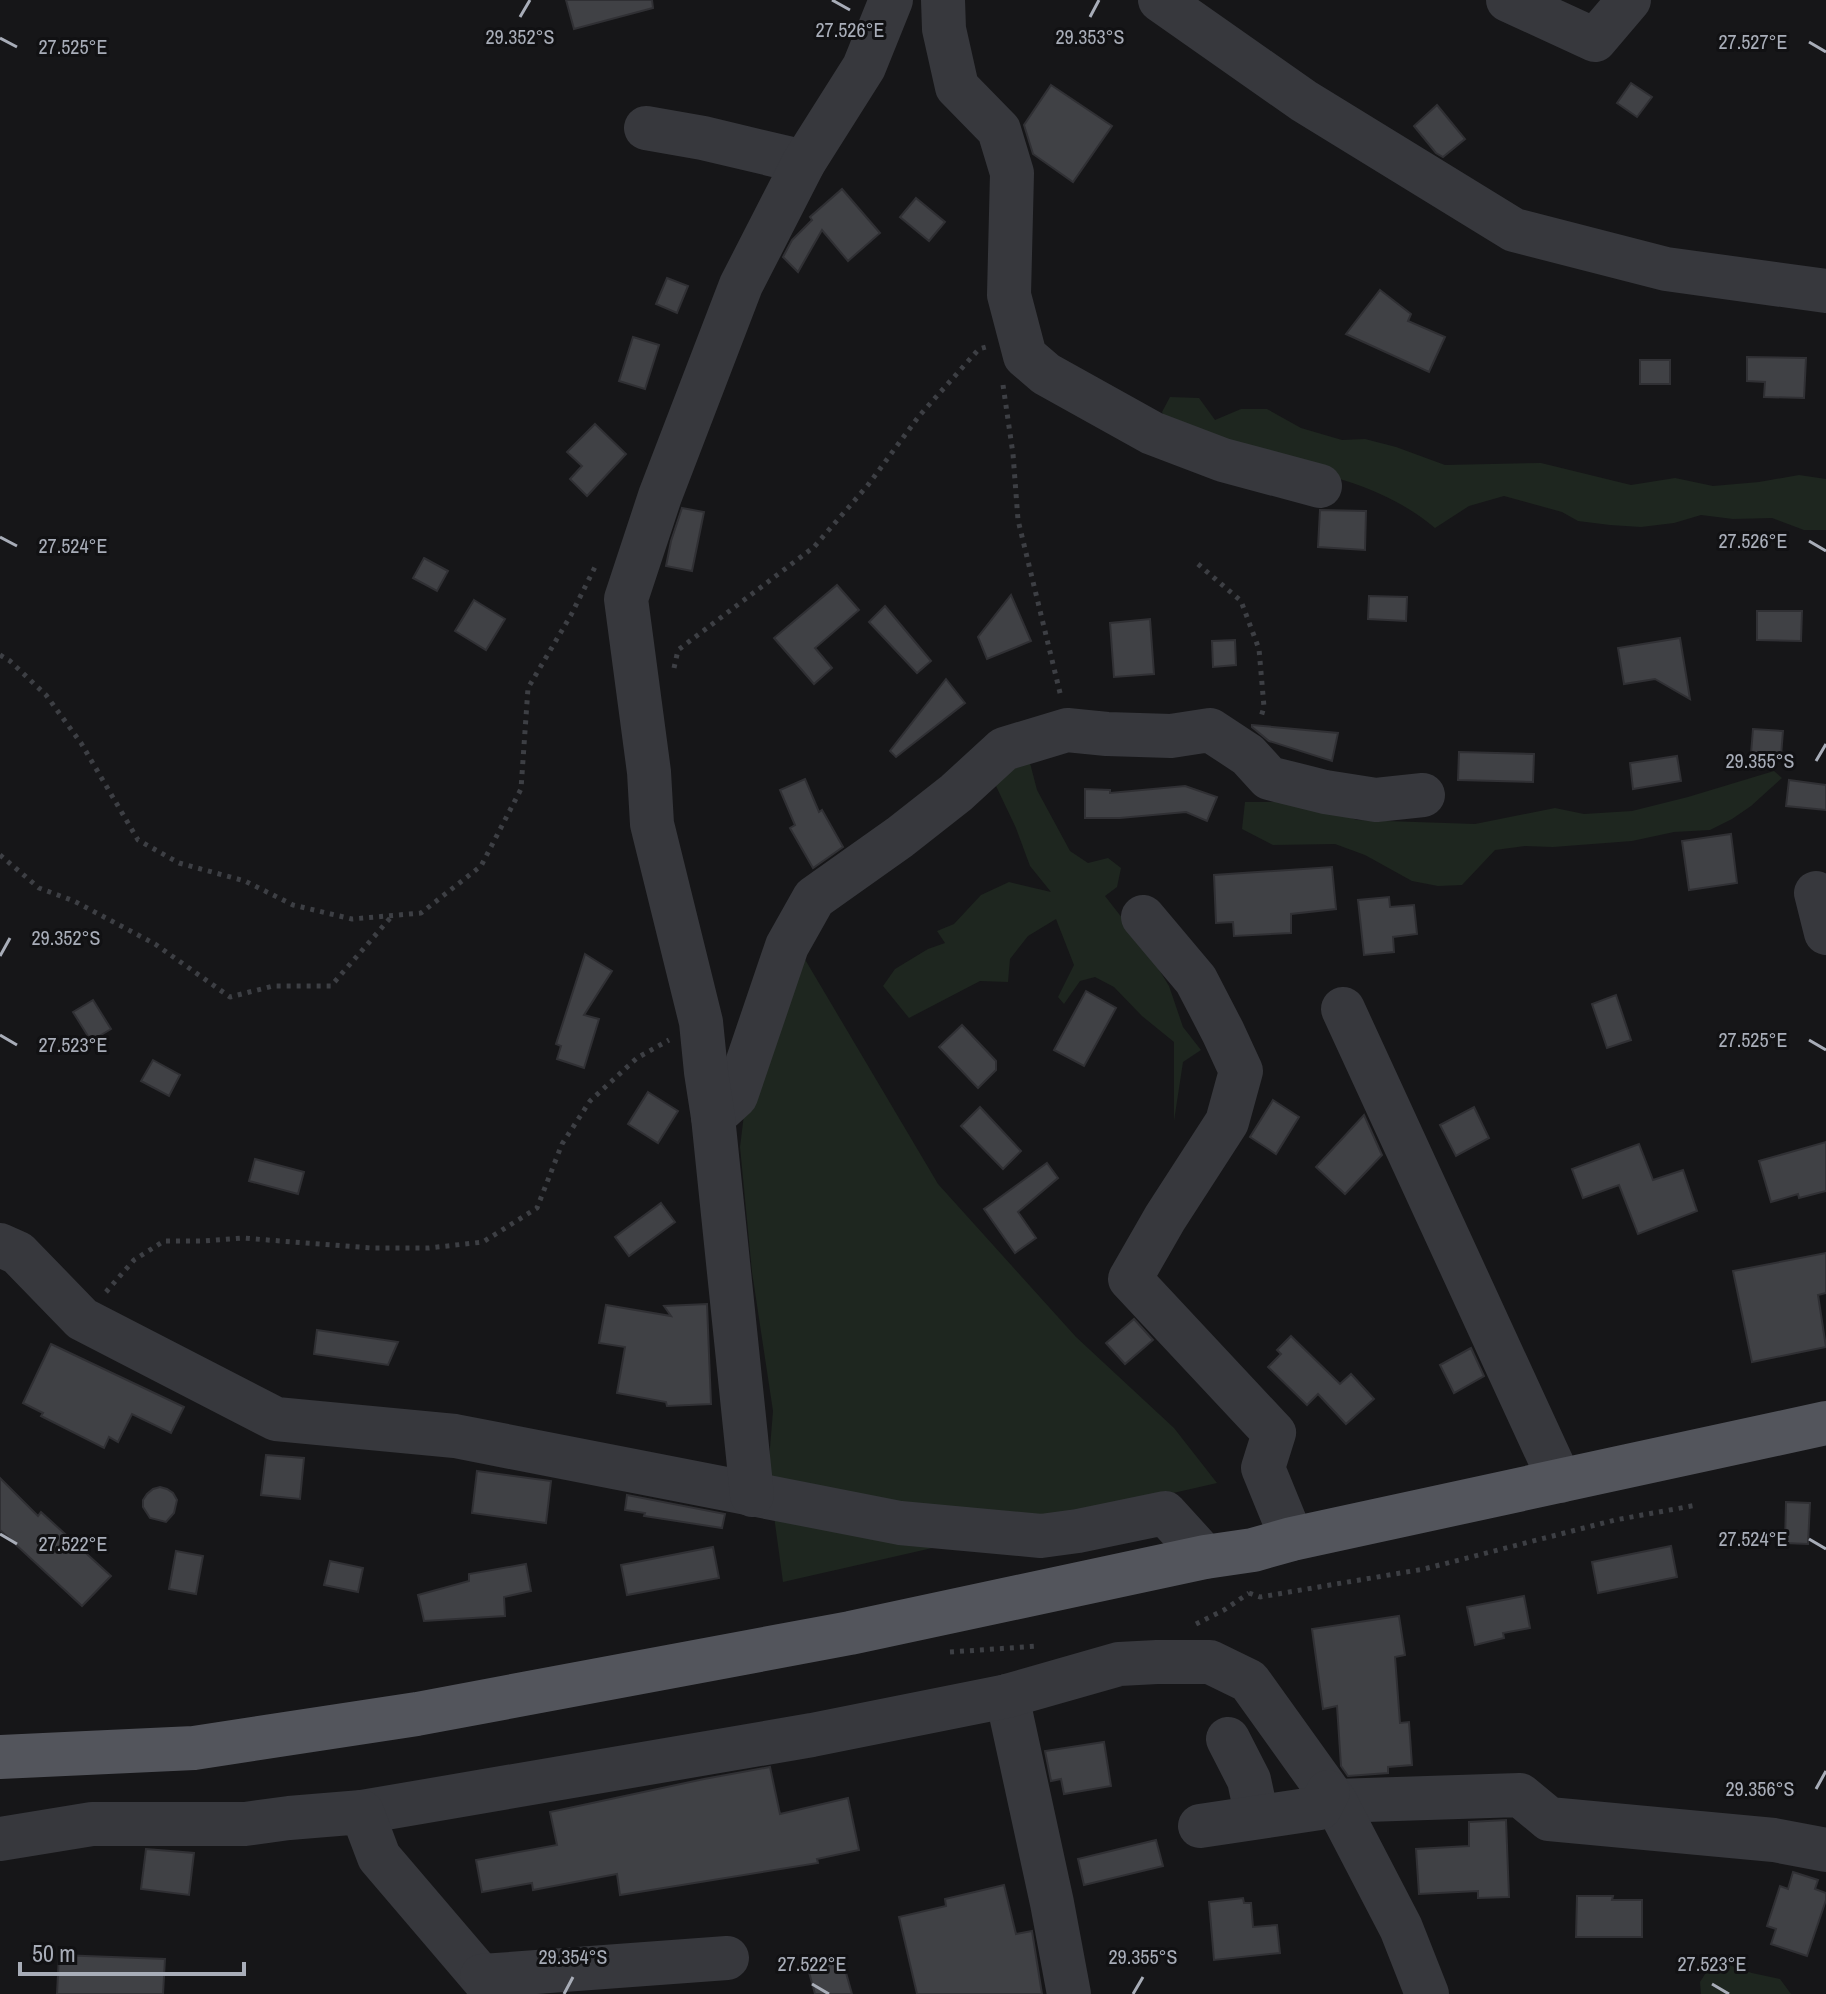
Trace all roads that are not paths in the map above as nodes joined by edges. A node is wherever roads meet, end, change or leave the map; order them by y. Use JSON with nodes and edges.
{"nodes":[{"id":1,"x":943,"y":0,"type":"edge"},
{"id":2,"x":1160,"y":0,"type":"edge"},
{"id":3,"x":1508,"y":0,"type":"edge"},
{"id":4,"x":1629,"y":0,"type":"edge"},
{"id":5,"x":884,"y":4,"type":"edge"},
{"id":6,"x":646,"y":128,"type":"dead end"},
{"id":7,"x":804,"y":162,"type":"junction"},
{"id":8,"x":1826,"y":291,"type":"edge"},
{"id":9,"x":1320,"y":486,"type":"dead end"},
{"id":10,"x":1423,"y":795,"type":"dead end"},
{"id":11,"x":1143,"y":917,"type":"dead end"},
{"id":12,"x":1343,"y":1009,"type":"dead end"},
{"id":13,"x":713,"y":1117,"type":"junction"},
{"id":14,"x":0,"y":1245,"type":"edge"},
{"id":15,"x":1826,"y":1423,"type":"edge"},
{"id":16,"x":1560,"y":1481,"type":"junction"},
{"id":17,"x":752,"y":1495,"type":"junction"},
{"id":18,"x":1273,"y":1544,"type":"junction"},
{"id":19,"x":1205,"y":1557,"type":"junction"},
{"id":20,"x":1007,"y":1696,"type":"junction"},
{"id":21,"x":1228,"y":1739,"type":"dead end"},
{"id":22,"x":1,"y":1756,"type":"edge"},
{"id":23,"x":1332,"y":1796,"type":"junction"},
{"id":24,"x":362,"y":1812,"type":"junction"},
{"id":25,"x":1257,"y":1817,"type":"junction"},
{"id":26,"x":1200,"y":1826,"type":"dead end"},
{"id":27,"x":0,"y":1839,"type":"edge"},
{"id":28,"x":1826,"y":1850,"type":"edge"},
{"id":29,"x":727,"y":1958,"type":"dead end"},
{"id":30,"x":489,"y":1985,"type":"edge"},
{"id":31,"x":1069,"y":1994,"type":"edge"},
{"id":32,"x":1427,"y":1994,"type":"edge"}],
"edges":[{"from":1,"to":9,"type":"street"},
{"from":2,"to":8,"type":"street"},
{"from":3,"to":4,"type":"street"},
{"from":5,"to":7,"type":"street"},
{"from":6,"to":7,"type":"street"},
{"from":7,"to":13,"type":"street"},
{"from":10,"to":13,"type":"street"},
{"from":11,"to":18,"type":"street"},
{"from":12,"to":16,"type":"street"},
{"from":13,"to":17,"type":"street"},
{"from":14,"to":17,"type":"street"},
{"from":15,"to":16,"type":"main road"},
{"from":16,"to":18,"type":"main road"},
{"from":17,"to":19,"type":"street"},
{"from":18,"to":19,"type":"main road"},
{"from":19,"to":22,"type":"main road"},
{"from":20,"to":23,"type":"street"},
{"from":20,"to":24,"type":"street"},
{"from":20,"to":31,"type":"street"},
{"from":21,"to":25,"type":"street"},
{"from":23,"to":25,"type":"street"},
{"from":23,"to":28,"type":"street"},
{"from":23,"to":32,"type":"street"},
{"from":24,"to":27,"type":"street"},
{"from":24,"to":30,"type":"street"},
{"from":25,"to":26,"type":"street"},
{"from":29,"to":30,"type":"street"}]}
